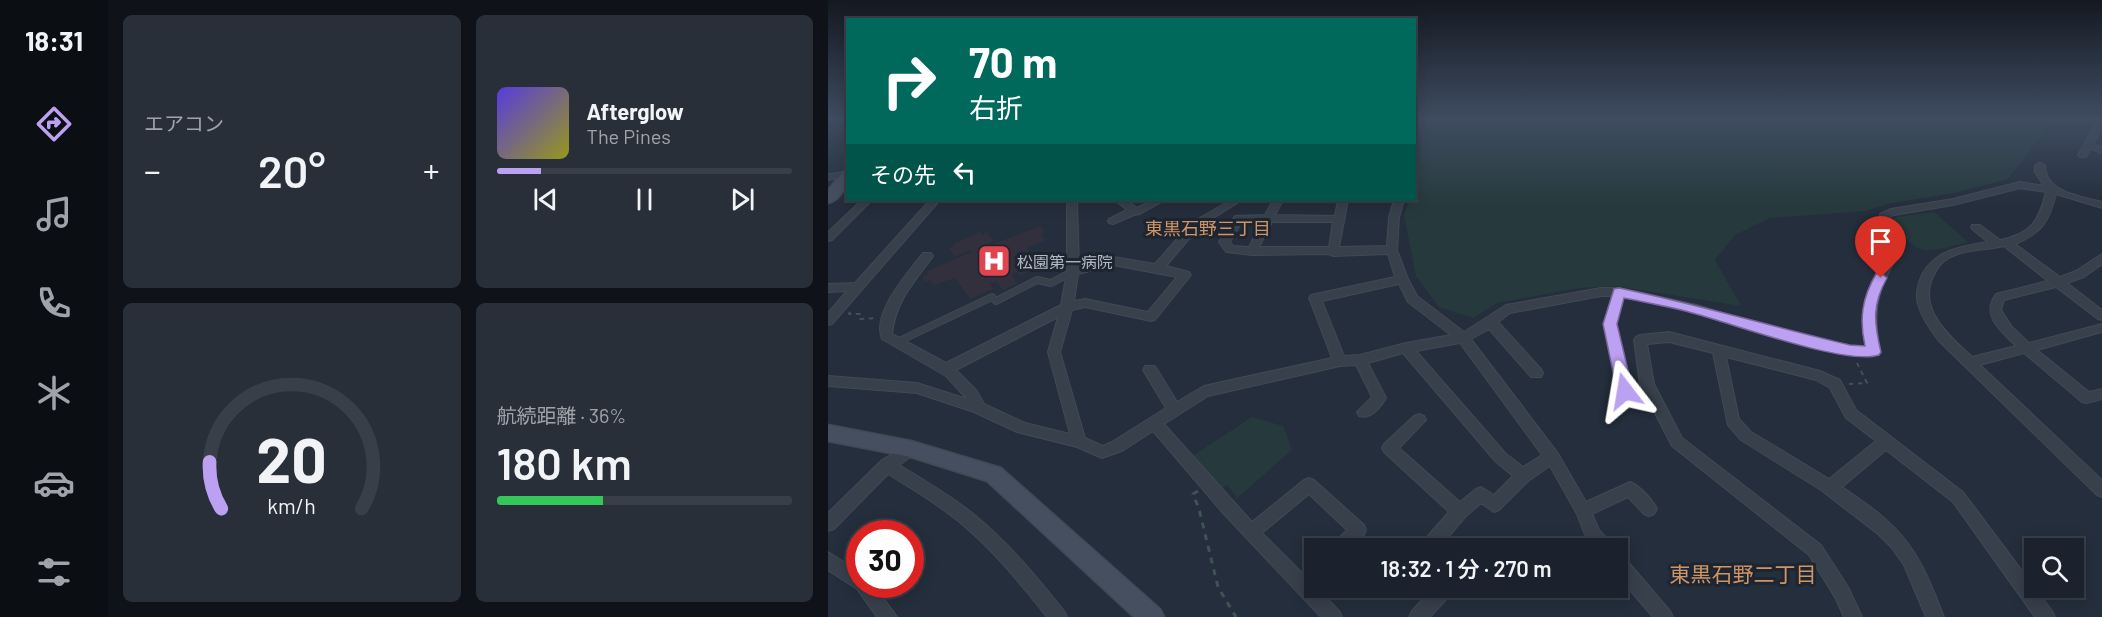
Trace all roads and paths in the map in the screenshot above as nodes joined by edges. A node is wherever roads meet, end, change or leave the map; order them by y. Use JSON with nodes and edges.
{"nodes":[{"id":1,"x":2087,"y":148,"type":"edge"},
{"id":2,"x":2083,"y":155,"type":"dead end"},
{"id":3,"x":2040,"y":165,"type":"dead end"},
{"id":4,"x":846,"y":175,"type":"edge"},
{"id":5,"x":828,"y":177,"type":"edge"},
{"id":6,"x":846,"y":177,"type":"edge"},
{"id":7,"x":2052,"y":190,"type":"junction"},
{"id":8,"x":828,"y":199,"type":"edge"},
{"id":9,"x":866,"y":201,"type":"edge"},
{"id":10,"x":934,"y":201,"type":"edge"},
{"id":11,"x":1074,"y":201,"type":"edge"},
{"id":12,"x":1121,"y":201,"type":"edge"},
{"id":13,"x":1158,"y":201,"type":"edge"},
{"id":14,"x":1235,"y":201,"type":"edge"},
{"id":15,"x":1278,"y":201,"type":"edge"},
{"id":16,"x":1343,"y":201,"type":"edge"},
{"id":17,"x":1399,"y":201,"type":"edge"},
{"id":18,"x":2102,"y":205,"type":"edge"},
{"id":19,"x":1133,"y":211,"type":"junction"},
{"id":20,"x":1269,"y":218,"type":"junction"},
{"id":21,"x":1338,"y":219,"type":"junction"},
{"id":22,"x":1113,"y":221,"type":"dead end"},
{"id":23,"x":1976,"y":227,"type":"dead end"},
{"id":24,"x":828,"y":238,"type":"edge"},
{"id":25,"x":2002,"y":243,"type":"junction"},
{"id":26,"x":1392,"y":250,"type":"junction"},
{"id":27,"x":1252,"y":251,"type":"junction"},
{"id":28,"x":1333,"y":252,"type":"junction"},
{"id":29,"x":927,"y":256,"type":"dead end"},
{"id":30,"x":2102,"y":258,"type":"edge"},
{"id":31,"x":1158,"y":268,"type":"junction"},
{"id":32,"x":1073,"y":272,"type":"junction"},
{"id":33,"x":1402,"y":279,"type":"junction"},
{"id":34,"x":2056,"y":281,"type":"junction"},
{"id":35,"x":859,"y":286,"type":"junction"},
{"id":36,"x":828,"y":288,"type":"edge"},
{"id":37,"x":1619,"y":292,"type":"junction"},
{"id":38,"x":843,"y":305,"type":"junction"},
{"id":39,"x":1066,"y":307,"type":"junction"},
{"id":40,"x":889,"y":315,"type":"junction"},
{"id":41,"x":2102,"y":316,"type":"edge"},
{"id":42,"x":828,"y":321,"type":"edge"},
{"id":43,"x":1490,"y":322,"type":"junction"},
{"id":44,"x":2102,"y":328,"type":"edge"},
{"id":45,"x":1463,"y":338,"type":"junction"},
{"id":46,"x":896,"y":343,"type":"junction"},
{"id":47,"x":2026,"y":346,"type":"junction"},
{"id":48,"x":1406,"y":348,"type":"junction"},
{"id":49,"x":1850,"y":351,"type":"junction"},
{"id":50,"x":1719,"y":352,"type":"junction"},
{"id":51,"x":1360,"y":360,"type":"junction"},
{"id":52,"x":1340,"y":361,"type":"junction"},
{"id":53,"x":1969,"y":363,"type":"junction"},
{"id":54,"x":948,"y":368,"type":"junction"},
{"id":55,"x":1150,"y":370,"type":"dead end"},
{"id":56,"x":1536,"y":373,"type":"dead end"},
{"id":57,"x":828,"y":381,"type":"edge"},
{"id":58,"x":1834,"y":384,"type":"junction"},
{"id":59,"x":1625,"y":391,"type":"dead end"},
{"id":60,"x":2102,"y":394,"type":"edge"},
{"id":61,"x":979,"y":408,"type":"junction"},
{"id":62,"x":1174,"y":409,"type":"junction"},
{"id":63,"x":1364,"y":412,"type":"dead end"},
{"id":64,"x":1419,"y":420,"type":"dead end"},
{"id":65,"x":1155,"y":423,"type":"junction"},
{"id":66,"x":828,"y":433,"type":"edge"},
{"id":67,"x":1079,"y":442,"type":"junction"},
{"id":68,"x":1885,"y":442,"type":"junction"},
{"id":69,"x":911,"y":449,"type":"junction"},
{"id":70,"x":1552,"y":456,"type":"junction"},
{"id":71,"x":887,"y":465,"type":"junction"},
{"id":72,"x":1522,"y":476,"type":"junction"},
{"id":73,"x":1208,"y":484,"type":"junction"},
{"id":74,"x":2099,"y":484,"type":"edge"},
{"id":75,"x":1829,"y":488,"type":"junction"},
{"id":76,"x":1650,"y":509,"type":"dead end"},
{"id":77,"x":1460,"y":512,"type":"junction"},
{"id":78,"x":1583,"y":512,"type":"junction"},
{"id":79,"x":828,"y":524,"type":"edge"},
{"id":80,"x":1251,"y":532,"type":"junction"},
{"id":81,"x":1350,"y":538,"type":"edge"},
{"id":82,"x":1437,"y":538,"type":"edge"},
{"id":83,"x":1596,"y":538,"type":"edge"},
{"id":84,"x":828,"y":560,"type":"edge"},
{"id":85,"x":846,"y":572,"type":"edge"},
{"id":86,"x":1628,"y":575,"type":"edge"},
{"id":87,"x":1304,"y":576,"type":"edge"},
{"id":88,"x":874,"y":598,"type":"edge"},
{"id":89,"x":1321,"y":598,"type":"edge"},
{"id":90,"x":1436,"y":598,"type":"edge"},
{"id":91,"x":888,"y":617,"type":"edge"},
{"id":92,"x":1058,"y":617,"type":"edge"},
{"id":93,"x":1152,"y":617,"type":"edge"},
{"id":94,"x":1236,"y":617,"type":"edge"},
{"id":95,"x":1333,"y":617,"type":"edge"},
{"id":96,"x":1418,"y":617,"type":"edge"},
{"id":97,"x":1664,"y":617,"type":"edge"},
{"id":98,"x":1853,"y":617,"type":"edge"},
{"id":99,"x":1935,"y":617,"type":"edge"},
{"id":100,"x":2046,"y":617,"type":"edge"}],
"edges":[{"from":1,"to":2,"type":"street"},
{"from":3,"to":7,"type":"street"},
{"from":4,"to":5,"type":"lane"},
{"from":6,"to":8,"type":"street"},
{"from":7,"to":18,"type":"street"},
{"from":7,"to":25,"type":"street"},
{"from":7,"to":49,"type":"street"},
{"from":9,"to":24,"type":"street"},
{"from":10,"to":35,"type":"street"},
{"from":11,"to":32,"type":"street"},
{"from":12,"to":19,"type":"street"},
{"from":13,"to":19,"type":"street"},
{"from":14,"to":31,"type":"street"},
{"from":15,"to":20,"type":"street"},
{"from":16,"to":21,"type":"street"},
{"from":17,"to":26,"type":"street"},
{"from":19,"to":22,"type":"street"},
{"from":20,"to":21,"type":"street"},
{"from":20,"to":27,"type":"street"},
{"from":20,"to":27,"type":"street"},
{"from":21,"to":28,"type":"street"},
{"from":23,"to":25,"type":"street"},
{"from":25,"to":34,"type":"street"},
{"from":25,"to":53,"type":"street"},
{"from":26,"to":28,"type":"street"},
{"from":26,"to":33,"type":"street"},
{"from":27,"to":28,"type":"street"},
{"from":29,"to":40,"type":"street"},
{"from":30,"to":34,"type":"street"},
{"from":31,"to":32,"type":"street"},
{"from":31,"to":39,"type":"street"},
{"from":32,"to":39,"type":"street"},
{"from":32,"to":46,"type":"lane"},
{"from":33,"to":45,"type":"street"},
{"from":33,"to":52,"type":"street"},
{"from":34,"to":41,"type":"street"},
{"from":34,"to":47,"type":"street"},
{"from":35,"to":36,"type":"street"},
{"from":35,"to":38,"type":"street"},
{"from":37,"to":43,"type":"street"},
{"from":37,"to":49,"type":"street"},
{"from":37,"to":59,"type":"street"},
{"from":38,"to":40,"type":"path"},
{"from":38,"to":42,"type":"street"},
{"from":39,"to":54,"type":"street"},
{"from":39,"to":67,"type":"street"},
{"from":40,"to":46,"type":"street"},
{"from":43,"to":45,"type":"street"},
{"from":43,"to":56,"type":"street"},
{"from":44,"to":47,"type":"street"},
{"from":45,"to":48,"type":"street"},
{"from":45,"to":70,"type":"street"},
{"from":46,"to":54,"type":"street"},
{"from":47,"to":53,"type":"street"},
{"from":47,"to":60,"type":"street"},
{"from":48,"to":51,"type":"street"},
{"from":48,"to":72,"type":"street"},
{"from":49,"to":58,"type":"path"},
{"from":50,"to":58,"type":"street"},
{"from":50,"to":75,"type":"street"},
{"from":50,"to":98,"type":"street"},
{"from":51,"to":52,"type":"street"},
{"from":51,"to":63,"type":"street"},
{"from":52,"to":62,"type":"street"},
{"from":53,"to":74,"type":"street"},
{"from":54,"to":61,"type":"street"},
{"from":55,"to":62,"type":"street"},
{"from":57,"to":61,"type":"street"},
{"from":58,"to":68,"type":"street"},
{"from":61,"to":67,"type":"street"},
{"from":62,"to":65,"type":"street"},
{"from":64,"to":77,"type":"street"},
{"from":65,"to":67,"type":"street"},
{"from":65,"to":73,"type":"street"},
{"from":66,"to":69,"type":"street"},
{"from":68,"to":75,"type":"street"},
{"from":68,"to":100,"type":"street"},
{"from":69,"to":71,"type":"street"},
{"from":69,"to":93,"type":"street"},
{"from":70,"to":72,"type":"street"},
{"from":70,"to":78,"type":"street"},
{"from":71,"to":79,"type":"street"},
{"from":71,"to":92,"type":"street"},
{"from":72,"to":77,"type":"street"},
{"from":73,"to":80,"type":"street"},
{"from":73,"to":94,"type":"path"},
{"from":75,"to":99,"type":"street"},
{"from":76,"to":78,"type":"street"},
{"from":77,"to":82,"type":"street"},
{"from":78,"to":83,"type":"street"},
{"from":80,"to":81,"type":"street"},
{"from":80,"to":87,"type":"street"},
{"from":84,"to":85,"type":"street"},
{"from":86,"to":97,"type":"street"},
{"from":88,"to":91,"type":"street"},
{"from":89,"to":95,"type":"street"},
{"from":90,"to":96,"type":"street"}]}
